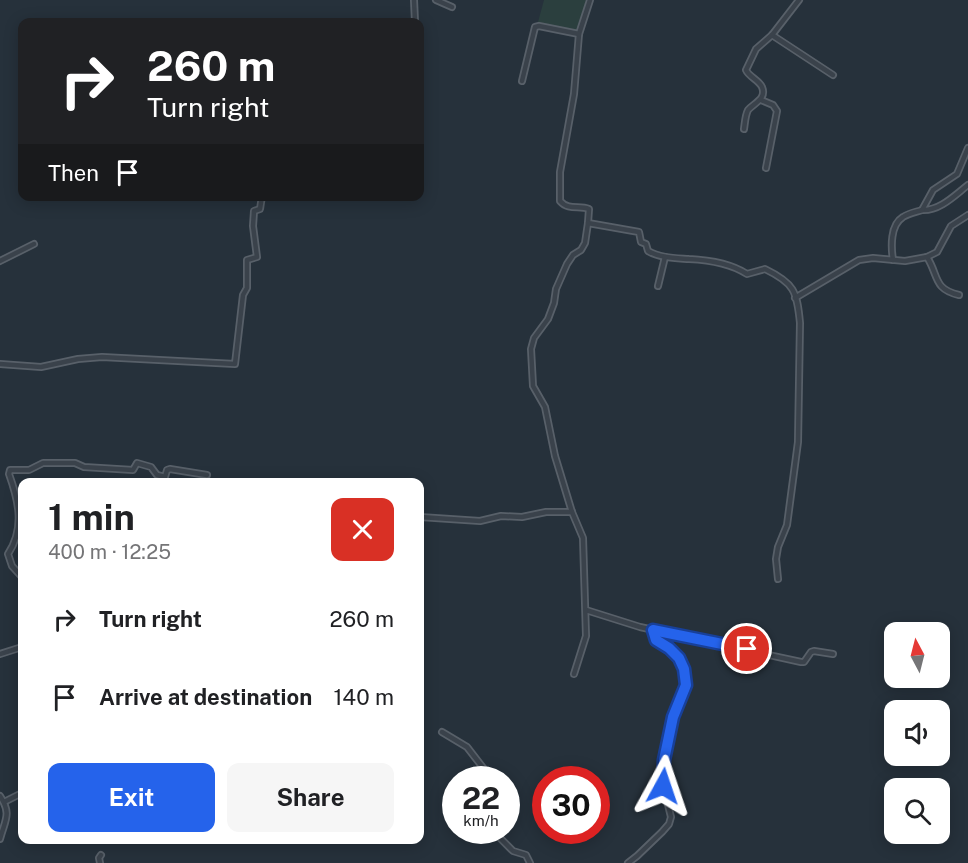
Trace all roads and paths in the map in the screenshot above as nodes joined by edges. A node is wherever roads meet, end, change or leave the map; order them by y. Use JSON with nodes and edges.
{"nodes":[{"id":1,"x":414,"y":0,"type":"edge"},
{"id":2,"x":436,"y":0,"type":"edge"},
{"id":3,"x":590,"y":0,"type":"edge"},
{"id":4,"x":799,"y":0,"type":"edge"},
{"id":5,"x":452,"y":8,"type":"dead end"},
{"id":6,"x":415,"y":18,"type":"edge"},
{"id":7,"x":579,"y":34,"type":"junction"},
{"id":8,"x":772,"y":34,"type":"junction"},
{"id":9,"x":832,"y":75,"type":"dead end"},
{"id":10,"x":522,"y":81,"type":"dead end"},
{"id":11,"x":761,"y":100,"type":"junction"},
{"id":12,"x":744,"y":129,"type":"dead end"},
{"id":13,"x":968,"y":148,"type":"edge"},
{"id":14,"x":766,"y":168,"type":"dead end"},
{"id":15,"x":968,"y":185,"type":"edge"},
{"id":16,"x":261,"y":201,"type":"edge"},
{"id":17,"x":922,"y":210,"type":"junction"},
{"id":18,"x":968,"y":215,"type":"edge"},
{"id":19,"x":588,"y":223,"type":"junction"},
{"id":20,"x":34,"y":244,"type":"dead end"},
{"id":21,"x":927,"y":256,"type":"junction"},
{"id":22,"x":665,"y":257,"type":"junction"},
{"id":23,"x":893,"y":260,"type":"junction"},
{"id":24,"x":0,"y":261,"type":"edge"},
{"id":25,"x":658,"y":285,"type":"dead end"},
{"id":26,"x":959,"y":295,"type":"dead end"},
{"id":27,"x":795,"y":298,"type":"junction"},
{"id":28,"x":0,"y":364,"type":"edge"},
{"id":29,"x":207,"y":475,"type":"dead end"},
{"id":30,"x":18,"y":507,"type":"edge"},
{"id":31,"x":572,"y":512,"type":"junction"},
{"id":32,"x":424,"y":517,"type":"edge"},
{"id":33,"x":18,"y":531,"type":"edge"},
{"id":34,"x":18,"y":573,"type":"edge"},
{"id":35,"x":778,"y":579,"type":"dead end"},
{"id":36,"x":586,"y":610,"type":"junction"},
{"id":37,"x":653,"y":630,"type":"junction"},
{"id":38,"x":18,"y":648,"type":"edge"},
{"id":39,"x":0,"y":654,"type":"edge"},
{"id":40,"x":833,"y":654,"type":"dead end"},
{"id":41,"x":574,"y":674,"type":"dead end"},
{"id":42,"x":442,"y":732,"type":"dead end"},
{"id":43,"x":482,"y":766,"type":"edge"},
{"id":44,"x":18,"y":795,"type":"edge"},
{"id":45,"x":0,"y":796,"type":"edge"},
{"id":46,"x":4,"y":802,"type":"junction"},
{"id":47,"x":0,"y":839,"type":"edge"},
{"id":48,"x":507,"y":844,"type":"edge"},
{"id":49,"x":101,"y":855,"type":"dead end"},
{"id":50,"x":100,"y":863,"type":"edge"},
{"id":51,"x":530,"y":863,"type":"edge"},
{"id":52,"x":628,"y":863,"type":"edge"}],
"edges":[{"from":1,"to":6,"type":"street"},
{"from":2,"to":5,"type":"street"},
{"from":3,"to":7,"type":"street"},
{"from":4,"to":8,"type":"street"},
{"from":7,"to":10,"type":"street"},
{"from":7,"to":19,"type":"street"},
{"from":8,"to":9,"type":"street"},
{"from":8,"to":11,"type":"street"},
{"from":11,"to":12,"type":"street"},
{"from":11,"to":14,"type":"street"},
{"from":13,"to":17,"type":"street"},
{"from":15,"to":17,"type":"street"},
{"from":16,"to":28,"type":"street"},
{"from":17,"to":23,"type":"street"},
{"from":18,"to":21,"type":"street"},
{"from":19,"to":22,"type":"street"},
{"from":19,"to":31,"type":"street"},
{"from":20,"to":24,"type":"street"},
{"from":21,"to":23,"type":"street"},
{"from":21,"to":26,"type":"street"},
{"from":22,"to":25,"type":"street"},
{"from":22,"to":27,"type":"street"},
{"from":23,"to":27,"type":"street"},
{"from":27,"to":35,"type":"street"},
{"from":29,"to":30,"type":"street"},
{"from":31,"to":32,"type":"street"},
{"from":31,"to":36,"type":"street"},
{"from":33,"to":34,"type":"street"},
{"from":36,"to":37,"type":"street"},
{"from":36,"to":41,"type":"street"},
{"from":37,"to":40,"type":"street"},
{"from":37,"to":52,"type":"street"},
{"from":38,"to":39,"type":"street"},
{"from":42,"to":43,"type":"street"},
{"from":44,"to":46,"type":"street"},
{"from":45,"to":46,"type":"street"},
{"from":46,"to":47,"type":"street"},
{"from":48,"to":51,"type":"street"},
{"from":49,"to":50,"type":"street"}]}
